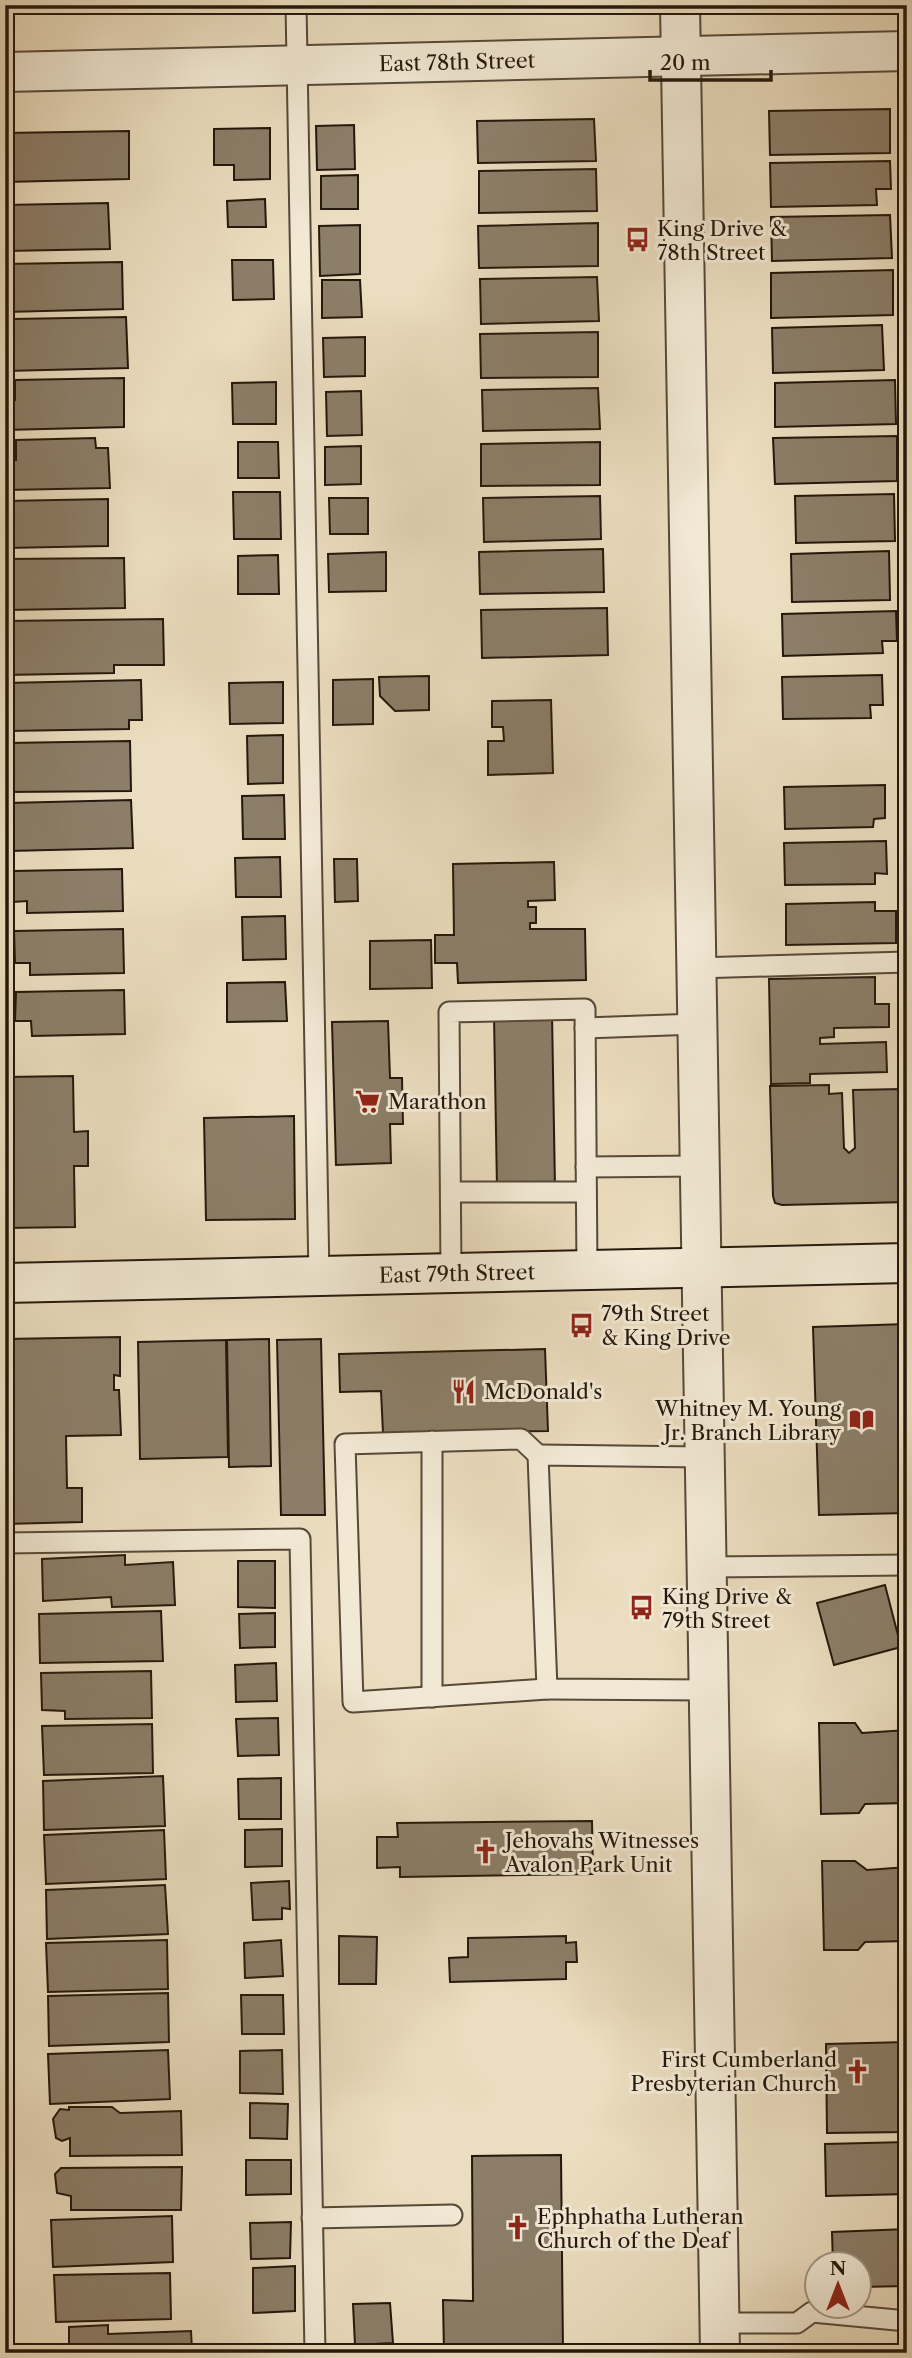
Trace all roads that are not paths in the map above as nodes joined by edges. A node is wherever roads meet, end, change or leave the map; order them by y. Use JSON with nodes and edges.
{"nodes":[{"id":1,"x":296,"y":5,"type":"edge"},
{"id":2,"x":680,"y":5,"type":"edge"},
{"id":3,"x":907,"y":51,"type":"edge"},
{"id":4,"x":681,"y":57,"type":"junction"},
{"id":5,"x":297,"y":65,"type":"junction"},
{"id":6,"x":5,"y":72,"type":"edge"},
{"id":7,"x":907,"y":962,"type":"edge"},
{"id":8,"x":696,"y":968,"type":"junction"},
{"id":9,"x":697,"y":1024,"type":"junction"},
{"id":10,"x":585,"y":1028,"type":"junction"},
{"id":11,"x":699,"y":1166,"type":"junction"},
{"id":12,"x":586,"y":1167,"type":"junction"},
{"id":13,"x":451,"y":1192,"type":"junction"},
{"id":14,"x":586,"y":1192,"type":"junction"},
{"id":15,"x":907,"y":1263,"type":"edge"},
{"id":16,"x":701,"y":1268,"type":"junction"},
{"id":17,"x":587,"y":1270,"type":"junction"},
{"id":18,"x":451,"y":1274,"type":"junction"},
{"id":19,"x":319,"y":1276,"type":"junction"},
{"id":20,"x":5,"y":1283,"type":"edge"},
{"id":21,"x":432,"y":1441,"type":"junction"},
{"id":22,"x":538,"y":1455,"type":"junction"},
{"id":23,"x":703,"y":1458,"type":"junction"},
{"id":24,"x":5,"y":1543,"type":"edge"},
{"id":25,"x":907,"y":1565,"type":"edge"},
{"id":26,"x":706,"y":1567,"type":"junction"},
{"id":27,"x":547,"y":1689,"type":"junction"},
{"id":28,"x":708,"y":1690,"type":"junction"},
{"id":29,"x":432,"y":1697,"type":"junction"},
{"id":30,"x":452,"y":2215,"type":"dead end"},
{"id":31,"x":312,"y":2218,"type":"junction"},
{"id":32,"x":907,"y":2321,"type":"edge"},
{"id":33,"x":720,"y":2338,"type":"edge"},
{"id":34,"x":315,"y":2353,"type":"edge"}],
"edges":[{"from":1,"to":5,"type":"lane"},
{"from":2,"to":4,"type":"street"},
{"from":3,"to":4,"type":"street","name":"East 78th Street"},
{"from":4,"to":5,"type":"street","name":"East 78th Street"},
{"from":4,"to":8,"type":"street"},
{"from":5,"to":6,"type":"street","name":"East 78th Street"},
{"from":5,"to":19,"type":"lane"},
{"from":7,"to":8,"type":"lane"},
{"from":8,"to":9,"type":"street"},
{"from":9,"to":10,"type":"lane"},
{"from":9,"to":11,"type":"street"},
{"from":10,"to":12,"type":"lane"},
{"from":10,"to":13,"type":"lane"},
{"from":11,"to":12,"type":"lane"},
{"from":11,"to":16,"type":"street"},
{"from":12,"to":14,"type":"lane"},
{"from":13,"to":14,"type":"lane"},
{"from":13,"to":18,"type":"lane"},
{"from":14,"to":17,"type":"lane"},
{"from":15,"to":16,"type":"street","name":"East 79th Street"},
{"from":16,"to":17,"type":"street","name":"East 79th Street"},
{"from":16,"to":23,"type":"street"},
{"from":17,"to":18,"type":"street","name":"East 79th Street"},
{"from":18,"to":19,"type":"street","name":"East 79th Street"},
{"from":19,"to":20,"type":"street","name":"East 79th Street"},
{"from":21,"to":22,"type":"lane"},
{"from":21,"to":29,"type":"lane"},
{"from":21,"to":29,"type":"lane"},
{"from":22,"to":23,"type":"lane"},
{"from":22,"to":27,"type":"lane"},
{"from":23,"to":26,"type":"street"},
{"from":24,"to":31,"type":"lane"},
{"from":25,"to":26,"type":"lane"},
{"from":26,"to":28,"type":"street"},
{"from":27,"to":28,"type":"lane"},
{"from":27,"to":29,"type":"lane"},
{"from":28,"to":33,"type":"street"},
{"from":30,"to":31,"type":"lane"},
{"from":31,"to":34,"type":"lane"},
{"from":32,"to":33,"type":"lane"}]}
